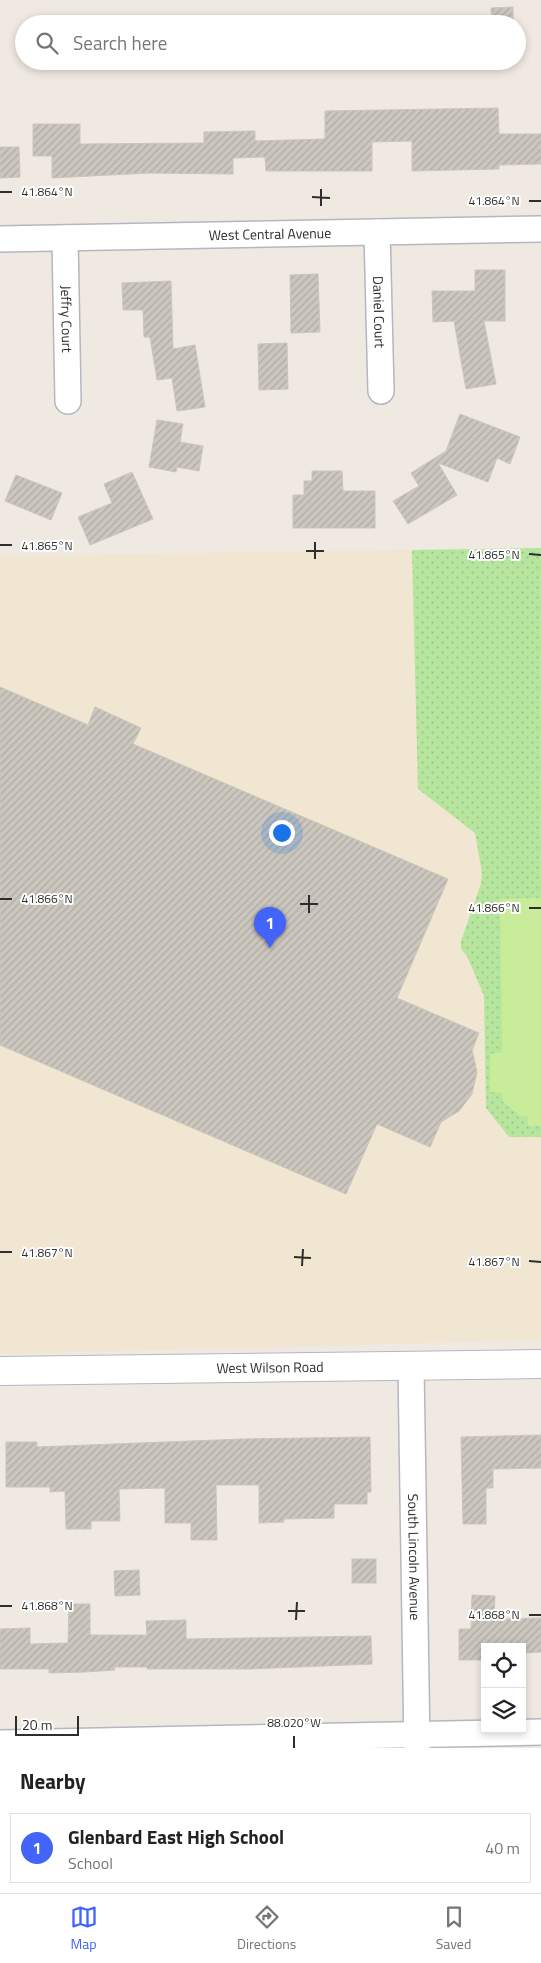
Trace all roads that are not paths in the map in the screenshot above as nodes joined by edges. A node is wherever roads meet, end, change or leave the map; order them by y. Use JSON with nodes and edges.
{"nodes":[{"id":1,"x":541,"y":229,"type":"edge"},
{"id":2,"x":377,"y":232,"type":"junction"},
{"id":3,"x":65,"y":238,"type":"junction"},
{"id":4,"x":0,"y":239,"type":"edge"},
{"id":5,"x":381,"y":391,"type":"dead end"},
{"id":6,"x":68,"y":401,"type":"dead end"},
{"id":7,"x":541,"y":1364,"type":"edge"},
{"id":8,"x":411,"y":1366,"type":"junction"},
{"id":9,"x":0,"y":1371,"type":"edge"},
{"id":10,"x":541,"y":1732,"type":"edge"},
{"id":11,"x":417,"y":1741,"type":"edge"},
{"id":12,"x":0,"y":1743,"type":"edge"}],
"edges":[{"from":1,"to":2,"type":"street","name":"West Central Avenue"},
{"from":2,"to":3,"type":"street","name":"West Central Avenue"},
{"from":2,"to":5,"type":"street","name":"Daniel Court"},
{"from":3,"to":4,"type":"street","name":"West Central Avenue"},
{"from":3,"to":6,"type":"street","name":"Jeffry Court"},
{"from":7,"to":8,"type":"street","name":"West Wilson Road"},
{"from":8,"to":9,"type":"street","name":"West Wilson Road"},
{"from":8,"to":11,"type":"street","name":"South Lincoln Avenue"},
{"from":10,"to":11,"type":"street"},
{"from":11,"to":12,"type":"street"}]}
